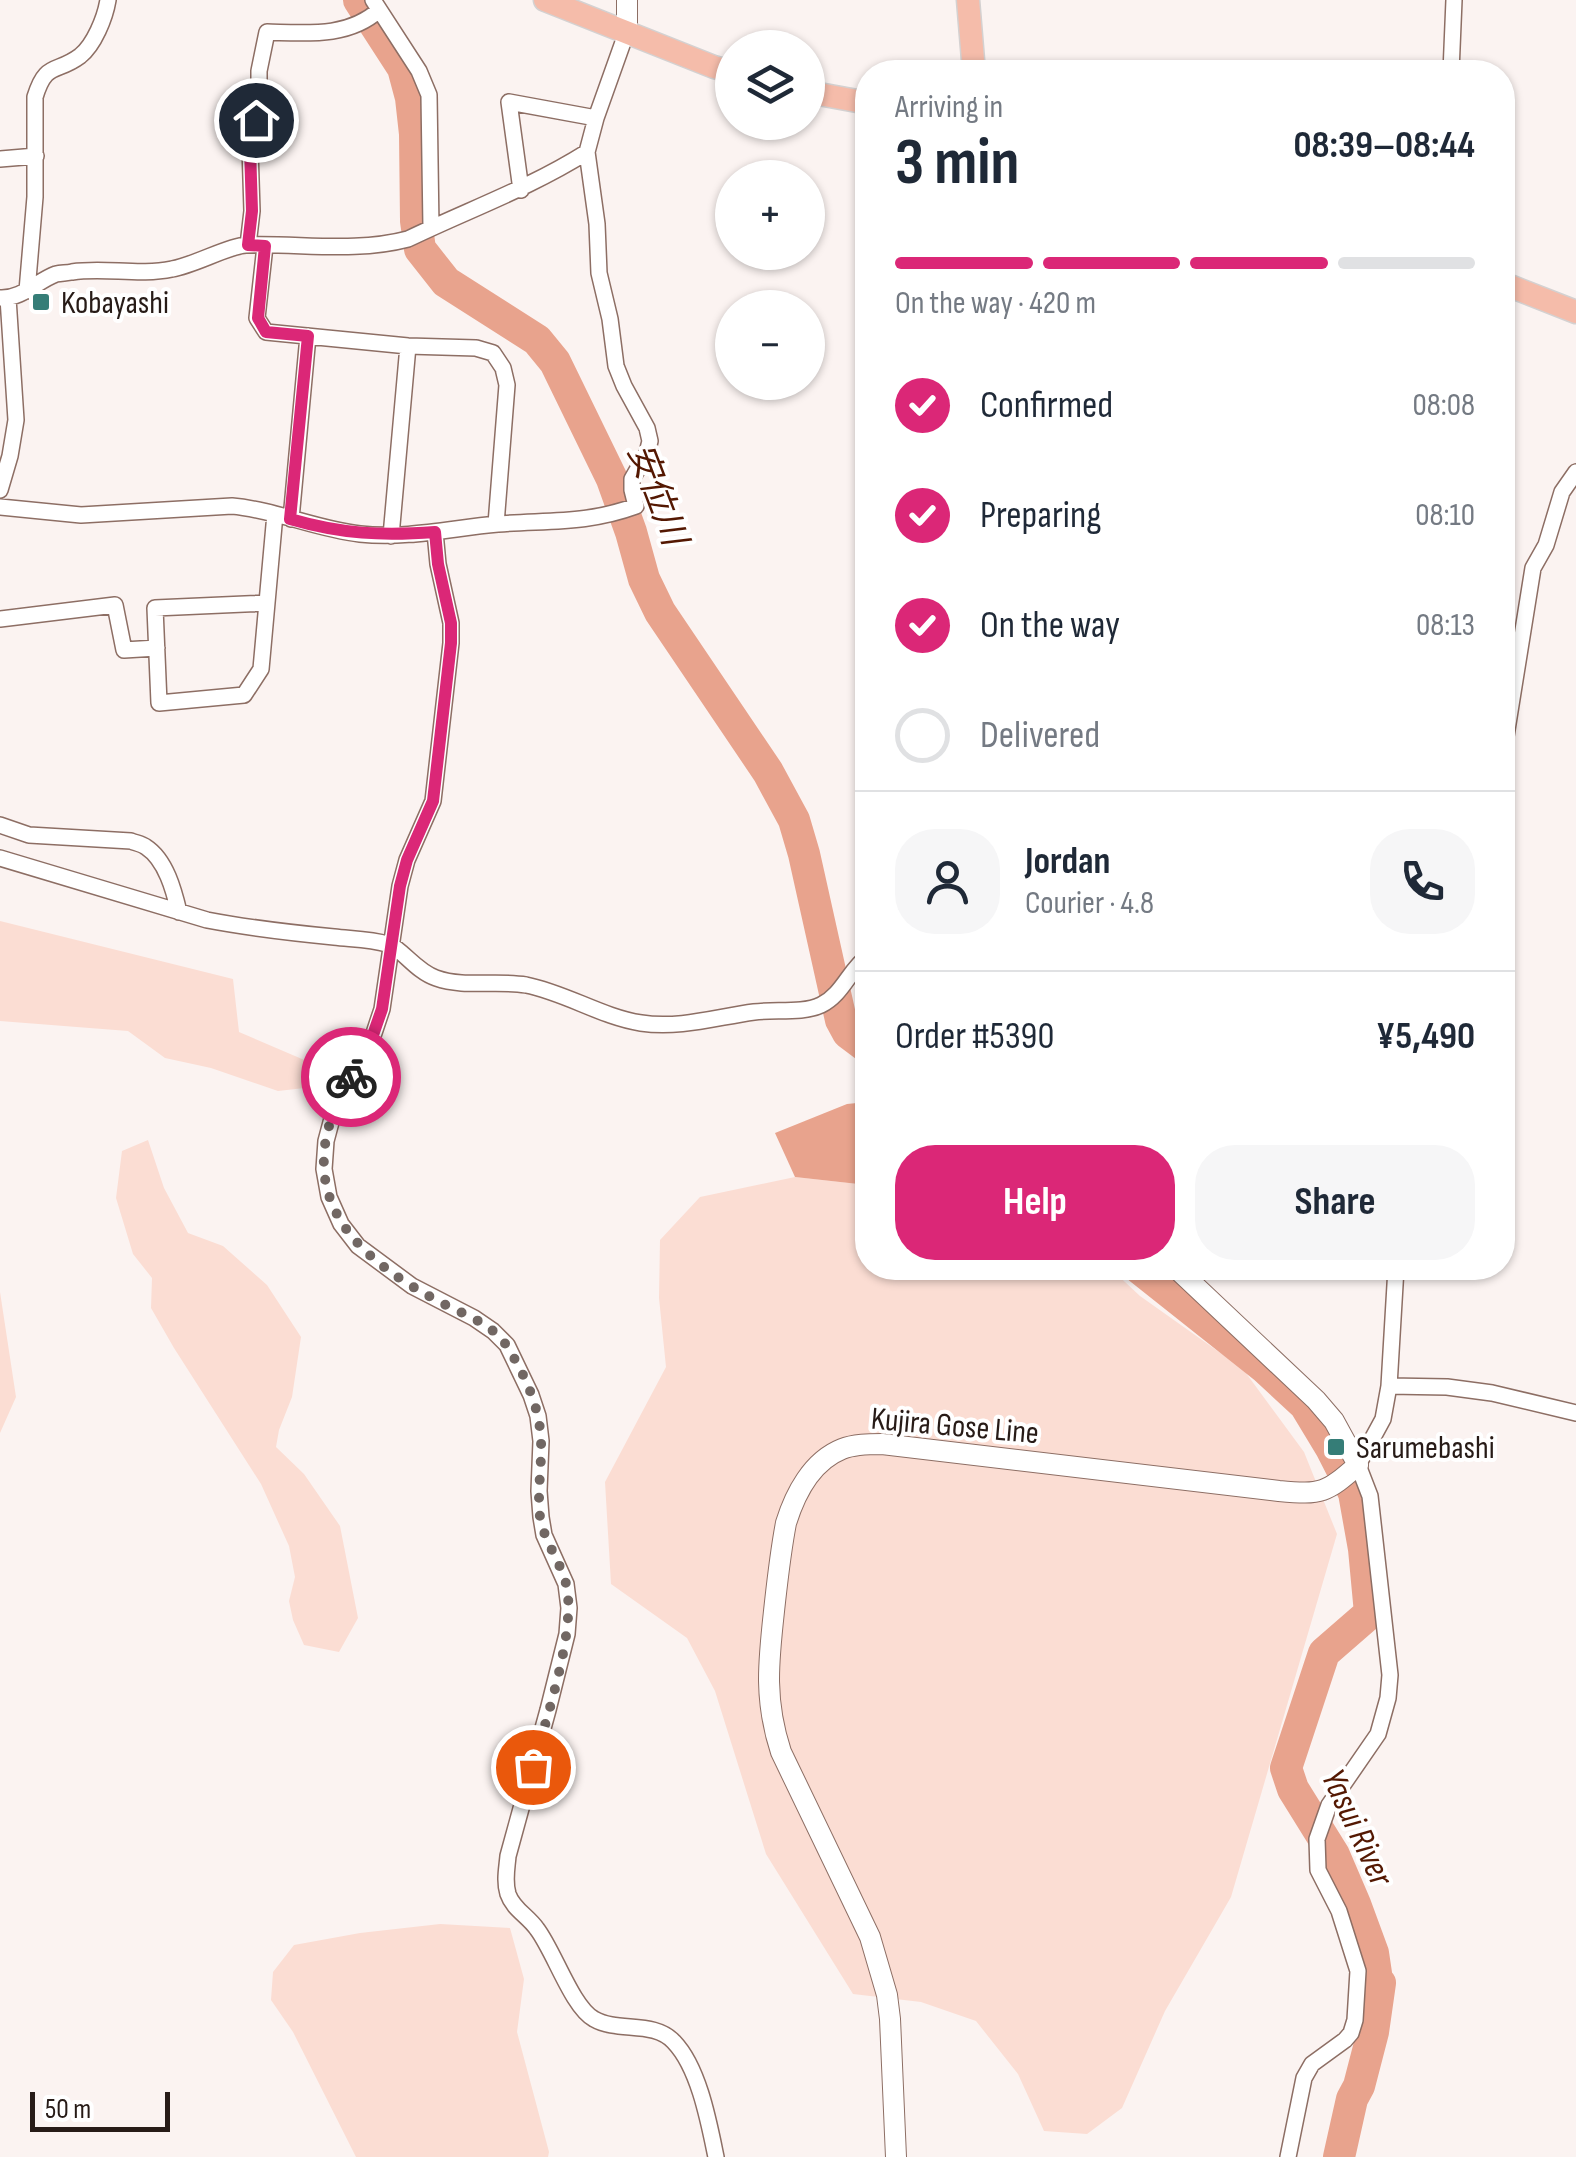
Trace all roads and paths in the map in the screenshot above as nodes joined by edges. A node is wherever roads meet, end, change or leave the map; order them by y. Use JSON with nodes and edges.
{"nodes":[{"id":1,"x":108,"y":0,"type":"edge"},
{"id":2,"x":545,"y":0,"type":"edge"},
{"id":3,"x":627,"y":0,"type":"edge"},
{"id":4,"x":968,"y":0,"type":"edge"},
{"id":5,"x":1454,"y":0,"type":"edge"},
{"id":6,"x":376,"y":8,"type":"edge"},
{"id":7,"x":627,"y":31,"type":"junction"},
{"id":8,"x":973,"y":60,"type":"edge"},
{"id":9,"x":1452,"y":60,"type":"edge"},
{"id":10,"x":715,"y":67,"type":"edge"},
{"id":11,"x":825,"y":95,"type":"edge"},
{"id":12,"x":855,"y":100,"type":"edge"},
{"id":13,"x":596,"y":118,"type":"junction"},
{"id":14,"x":587,"y":152,"type":"junction"},
{"id":15,"x":36,"y":156,"type":"junction"},
{"id":16,"x":0,"y":159,"type":"edge"},
{"id":17,"x":520,"y":190,"type":"junction"},
{"id":18,"x":431,"y":228,"type":"junction"},
{"id":19,"x":257,"y":246,"type":"junction"},
{"id":20,"x":1515,"y":288,"type":"edge"},
{"id":21,"x":27,"y":291,"type":"junction"},
{"id":22,"x":4,"y":298,"type":"edge"},
{"id":23,"x":1576,"y":312,"type":"edge"},
{"id":24,"x":308,"y":336,"type":"junction"},
{"id":25,"x":408,"y":346,"type":"junction"},
{"id":26,"x":1576,"y":472,"type":"edge"},
{"id":27,"x":0,"y":490,"type":"edge"},
{"id":28,"x":0,"y":507,"type":"edge"},
{"id":29,"x":283,"y":517,"type":"junction"},
{"id":30,"x":496,"y":524,"type":"junction"},
{"id":31,"x":435,"y":532,"type":"junction"},
{"id":32,"x":391,"y":536,"type":"junction"},
{"id":33,"x":267,"y":603,"type":"junction"},
{"id":34,"x":0,"y":619,"type":"edge"},
{"id":35,"x":157,"y":648,"type":"junction"},
{"id":36,"x":1515,"y":680,"type":"edge"},
{"id":37,"x":0,"y":825,"type":"edge"},
{"id":38,"x":0,"y":858,"type":"edge"},
{"id":39,"x":179,"y":912,"type":"junction"},
{"id":40,"x":391,"y":944,"type":"junction"},
{"id":41,"x":855,"y":968,"type":"edge"},
{"id":42,"x":1189,"y":1280,"type":"edge"},
{"id":43,"x":1395,"y":1280,"type":"edge"},
{"id":44,"x":1389,"y":1386,"type":"junction"},
{"id":45,"x":1576,"y":1413,"type":"edge"},
{"id":46,"x":1346,"y":1475,"type":"junction"},
{"id":47,"x":716,"y":2157,"type":"edge"},
{"id":48,"x":896,"y":2157,"type":"edge"},
{"id":49,"x":1288,"y":2157,"type":"edge"}],
"edges":[{"from":1,"to":15,"type":"street"},
{"from":2,"to":7,"type":"main road"},
{"from":3,"to":7,"type":"main road"},
{"from":4,"to":8,"type":"main road"},
{"from":5,"to":9,"type":"street"},
{"from":6,"to":18,"type":"street"},
{"from":6,"to":19,"type":"street"},
{"from":7,"to":10,"type":"main road"},
{"from":7,"to":13,"type":"street"},
{"from":11,"to":12,"type":"main road"},
{"from":13,"to":14,"type":"street"},
{"from":13,"to":17,"type":"street"},
{"from":14,"to":17,"type":"street"},
{"from":14,"to":30,"type":"street"},
{"from":15,"to":16,"type":"street"},
{"from":15,"to":21,"type":"street"},
{"from":17,"to":18,"type":"street"},
{"from":18,"to":19,"type":"street"},
{"from":19,"to":21,"type":"street"},
{"from":19,"to":24,"type":"street"},
{"from":20,"to":23,"type":"main road"},
{"from":21,"to":22,"type":"street"},
{"from":22,"to":27,"type":"street"},
{"from":24,"to":25,"type":"street"},
{"from":24,"to":29,"type":"street"},
{"from":25,"to":30,"type":"street"},
{"from":25,"to":32,"type":"street"},
{"from":26,"to":36,"type":"street"},
{"from":28,"to":29,"type":"street"},
{"from":29,"to":32,"type":"street"},
{"from":29,"to":33,"type":"street"},
{"from":30,"to":31,"type":"street"},
{"from":31,"to":32,"type":"street"},
{"from":31,"to":40,"type":"street"},
{"from":33,"to":35,"type":"street"},
{"from":33,"to":35,"type":"street"},
{"from":34,"to":35,"type":"street"},
{"from":37,"to":39,"type":"street"},
{"from":38,"to":39,"type":"street"},
{"from":39,"to":40,"type":"street"},
{"from":40,"to":41,"type":"street"},
{"from":40,"to":47,"type":"street"},
{"from":42,"to":46,"type":"main road"},
{"from":43,"to":44,"type":"street"},
{"from":44,"to":45,"type":"street"},
{"from":44,"to":46,"type":"street"},
{"from":46,"to":48,"type":"main road","name":"Kujira Gose Line"},
{"from":46,"to":49,"type":"street"}]}
